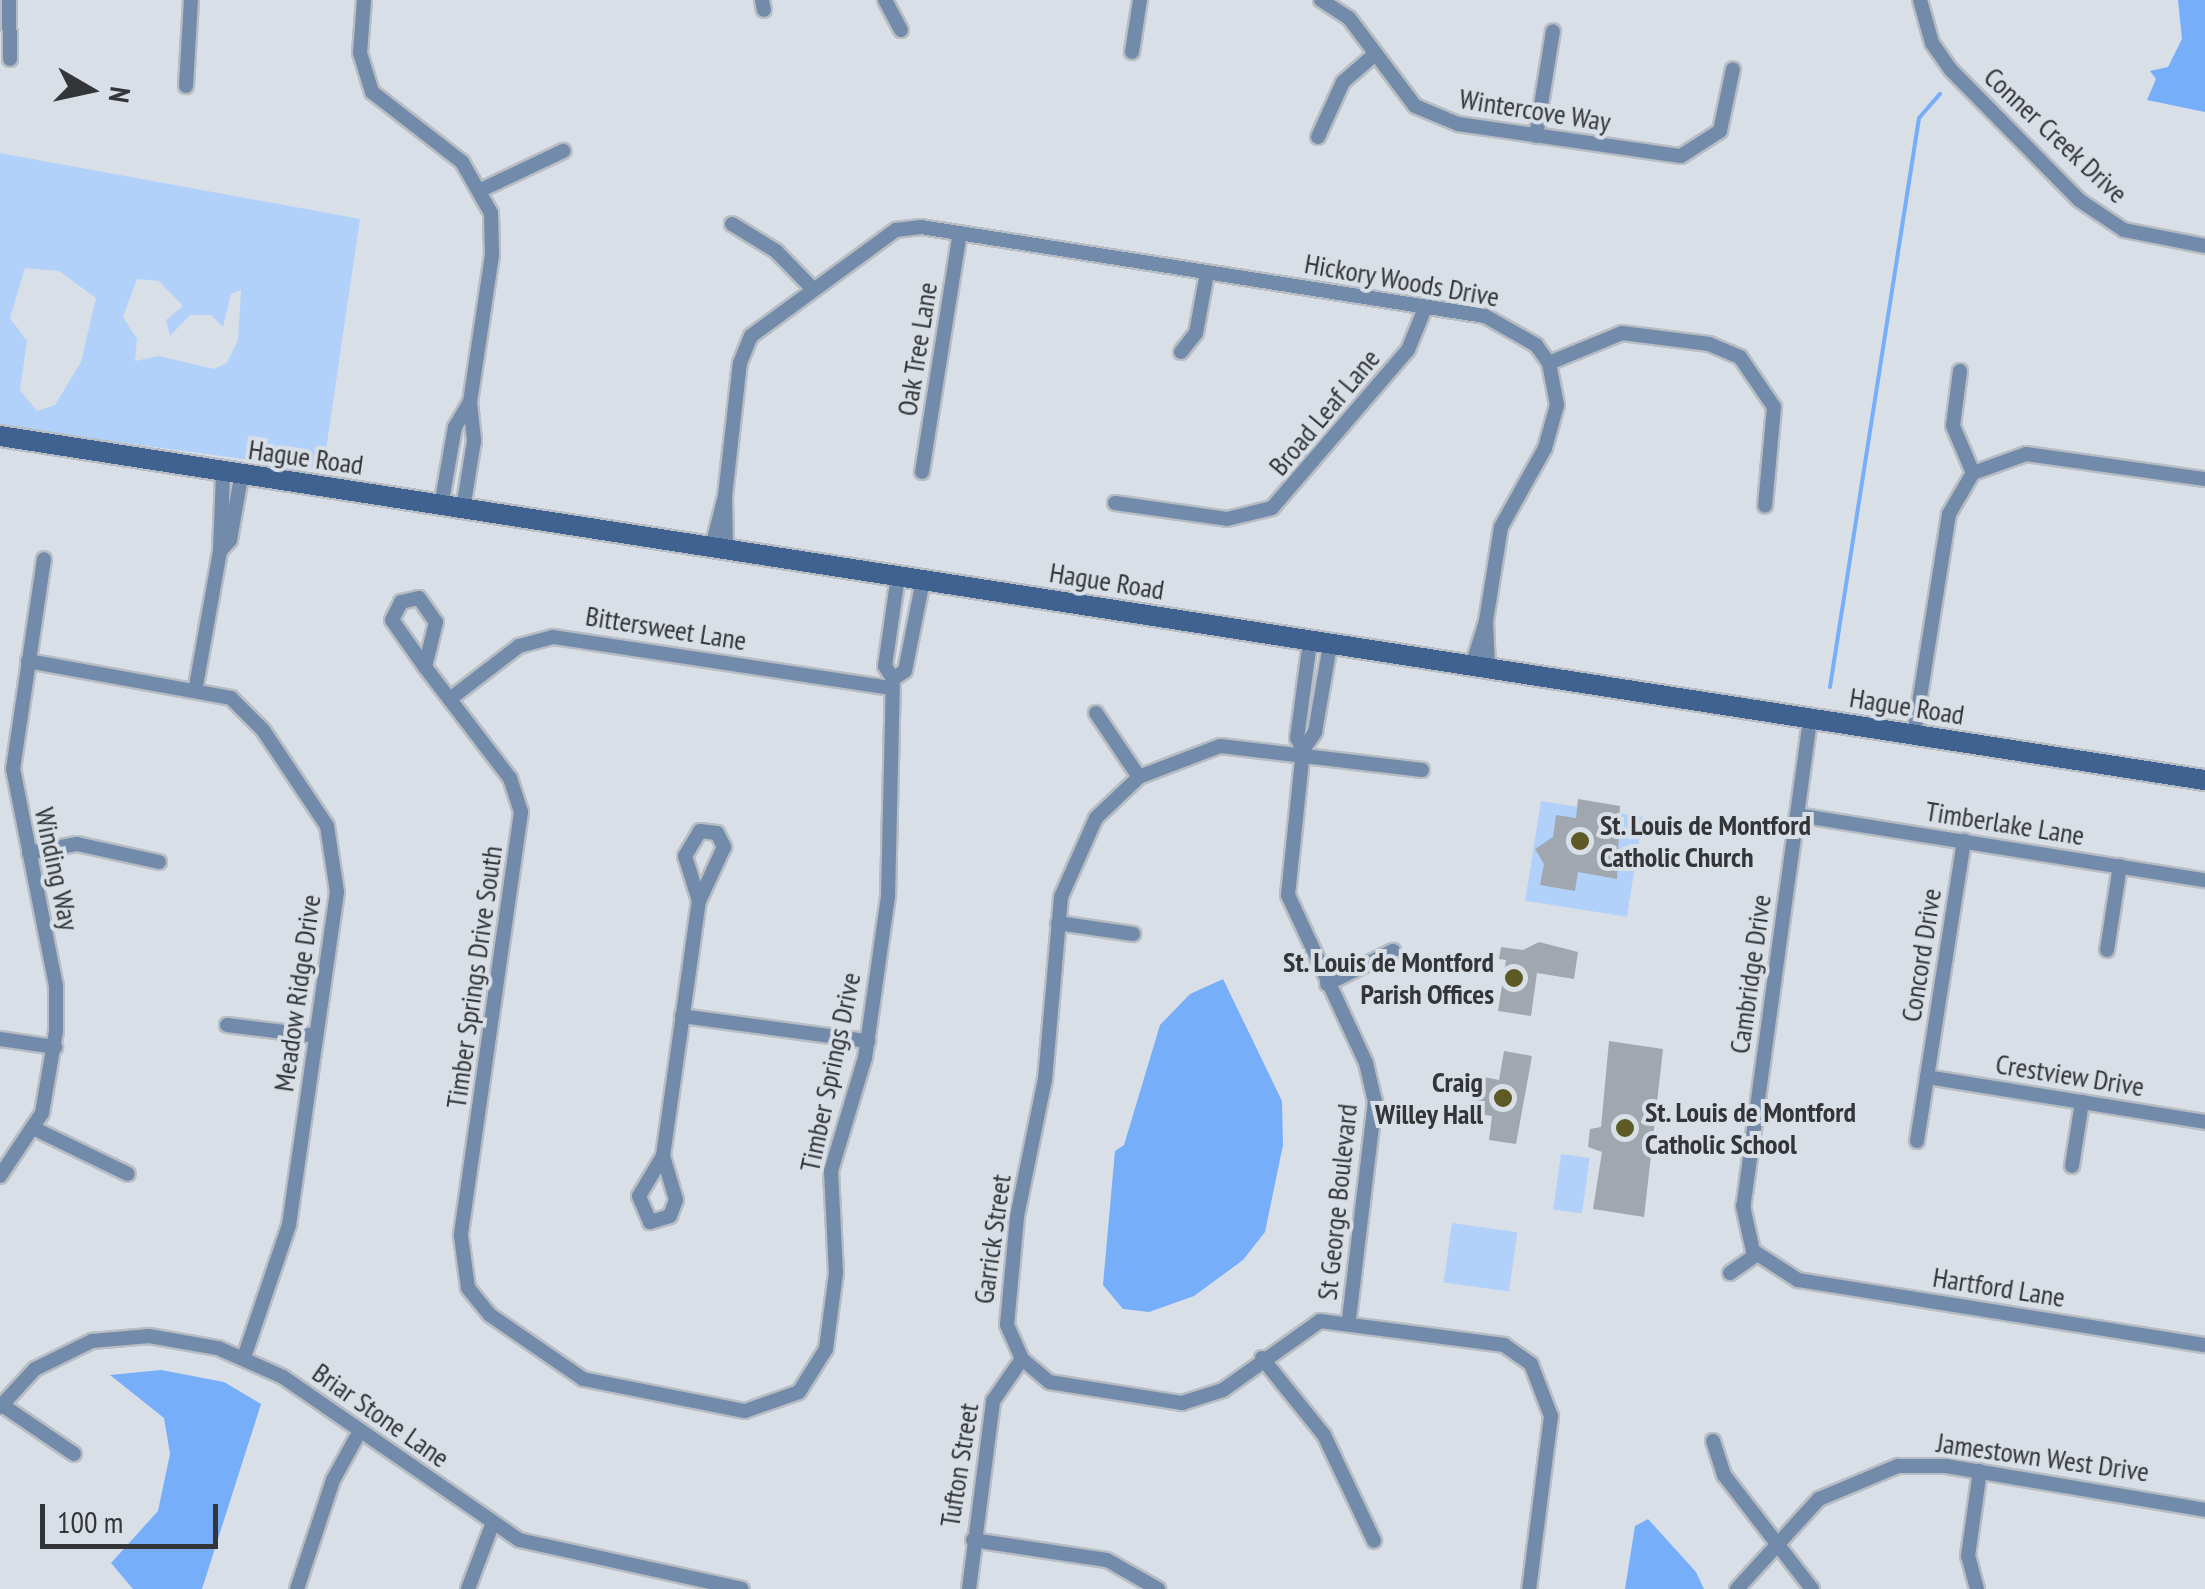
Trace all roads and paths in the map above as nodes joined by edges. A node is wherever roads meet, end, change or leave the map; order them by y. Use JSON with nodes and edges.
{"nodes":[{"id":1,"x":10,"y":0,"type":"edge"},
{"id":2,"x":191,"y":0,"type":"edge"},
{"id":3,"x":364,"y":0,"type":"edge"},
{"id":4,"x":885,"y":0,"type":"edge"},
{"id":5,"x":1140,"y":0,"type":"edge"},
{"id":6,"x":1321,"y":0,"type":"edge"},
{"id":7,"x":1920,"y":0,"type":"edge"},
{"id":8,"x":902,"y":30,"type":"dead end"},
{"id":9,"x":1553,"y":31,"type":"dead end"},
{"id":10,"x":1132,"y":52,"type":"dead end"},
{"id":11,"x":1376,"y":54,"type":"junction"},
{"id":12,"x":10,"y":59,"type":"dead end"},
{"id":13,"x":1734,"y":69,"type":"dead end"},
{"id":14,"x":186,"y":86,"type":"dead end"},
{"id":15,"x":1536,"y":136,"type":"junction"},
{"id":16,"x":1318,"y":137,"type":"dead end"},
{"id":17,"x":563,"y":152,"type":"dead end"},
{"id":18,"x":483,"y":190,"type":"junction"},
{"id":19,"x":732,"y":224,"type":"dead end"},
{"id":20,"x":960,"y":233,"type":"junction"},
{"id":21,"x":2205,"y":246,"type":"edge"},
{"id":22,"x":1206,"y":274,"type":"junction"},
{"id":23,"x":810,"y":286,"type":"junction"},
{"id":24,"x":1426,"y":308,"type":"junction"},
{"id":25,"x":1181,"y":352,"type":"dead end"},
{"id":26,"x":1549,"y":364,"type":"junction"},
{"id":27,"x":1960,"y":371,"type":"dead end"},
{"id":28,"x":470,"y":402,"type":"junction"},
{"id":29,"x":0,"y":436,"type":"edge"},
{"id":30,"x":922,"y":472,"type":"dead end"},
{"id":31,"x":1973,"y":473,"type":"junction"},
{"id":32,"x":232,"y":475,"type":"junction"},
{"id":33,"x":2205,"y":478,"type":"edge"},
{"id":34,"x":1115,"y":502,"type":"dead end"},
{"id":35,"x":1764,"y":506,"type":"dead end"},
{"id":36,"x":452,"y":507,"type":"junction"},
{"id":37,"x":719,"y":548,"type":"junction"},
{"id":38,"x":44,"y":559,"type":"dead end"},
{"id":39,"x":898,"y":576,"type":"junction"},
{"id":40,"x":923,"y":580,"type":"junction"},
{"id":41,"x":1320,"y":643,"type":"junction"},
{"id":42,"x":28,"y":660,"type":"junction"},
{"id":43,"x":1480,"y":667,"type":"junction"},
{"id":44,"x":424,"y":668,"type":"junction"},
{"id":45,"x":892,"y":683,"type":"junction"},
{"id":46,"x":196,"y":686,"type":"junction"},
{"id":47,"x":450,"y":699,"type":"junction"},
{"id":48,"x":1096,"y":713,"type":"dead end"},
{"id":49,"x":1810,"y":720,"type":"junction"},
{"id":50,"x":1914,"y":736,"type":"junction"},
{"id":51,"x":1303,"y":750,"type":"junction"},
{"id":52,"x":1422,"y":770,"type":"dead end"},
{"id":53,"x":1138,"y":776,"type":"junction"},
{"id":54,"x":2205,"y":780,"type":"edge"},
{"id":55,"x":1797,"y":815,"type":"junction"},
{"id":56,"x":1964,"y":841,"type":"junction"},
{"id":57,"x":29,"y":854,"type":"junction"},
{"id":58,"x":159,"y":862,"type":"dead end"},
{"id":59,"x":2120,"y":866,"type":"junction"},
{"id":60,"x":2205,"y":880,"type":"edge"},
{"id":61,"x":699,"y":901,"type":"dead end"},
{"id":62,"x":1058,"y":923,"type":"junction"},
{"id":63,"x":1133,"y":934,"type":"dead end"},
{"id":64,"x":1393,"y":950,"type":"dead end"},
{"id":65,"x":2106,"y":950,"type":"dead end"},
{"id":66,"x":1327,"y":984,"type":"junction"},
{"id":67,"x":682,"y":1016,"type":"junction"},
{"id":68,"x":227,"y":1024,"type":"dead end"},
{"id":69,"x":316,"y":1036,"type":"junction"},
{"id":70,"x":0,"y":1040,"type":"edge"},
{"id":71,"x":868,"y":1041,"type":"junction"},
{"id":72,"x":55,"y":1047,"type":"junction"},
{"id":73,"x":1927,"y":1077,"type":"junction"},
{"id":74,"x":2082,"y":1102,"type":"junction"},
{"id":75,"x":2205,"y":1122,"type":"edge"},
{"id":76,"x":35,"y":1129,"type":"junction"},
{"id":77,"x":1917,"y":1141,"type":"dead end"},
{"id":78,"x":663,"y":1156,"type":"dead end"},
{"id":79,"x":2072,"y":1166,"type":"dead end"},
{"id":80,"x":128,"y":1174,"type":"dead end"},
{"id":81,"x":0,"y":1176,"type":"edge"},
{"id":82,"x":1756,"y":1255,"type":"junction"},
{"id":83,"x":1730,"y":1273,"type":"dead end"},
{"id":84,"x":1349,"y":1320,"type":"junction"},
{"id":85,"x":2205,"y":1345,"type":"edge"},
{"id":86,"x":244,"y":1357,"type":"junction"},
{"id":87,"x":1022,"y":1358,"type":"junction"},
{"id":88,"x":1262,"y":1358,"type":"junction"},
{"id":89,"x":786,"y":1401,"type":"joint"},
{"id":90,"x":1,"y":1406,"type":"edge"},
{"id":91,"x":360,"y":1432,"type":"junction"},
{"id":92,"x":1713,"y":1442,"type":"dead end"},
{"id":93,"x":74,"y":1454,"type":"dead end"},
{"id":94,"x":1980,"y":1471,"type":"junction"},
{"id":95,"x":2205,"y":1510,"type":"edge"},
{"id":96,"x":492,"y":1525,"type":"junction"},
{"id":97,"x":973,"y":1540,"type":"junction"},
{"id":98,"x":1374,"y":1542,"type":"dead end"},
{"id":99,"x":1777,"y":1542,"type":"junction"},
{"id":100,"x":297,"y":1589,"type":"edge"},
{"id":101,"x":468,"y":1589,"type":"edge"},
{"id":102,"x":742,"y":1589,"type":"edge"},
{"id":103,"x":969,"y":1589,"type":"edge"},
{"id":104,"x":1158,"y":1589,"type":"edge"},
{"id":105,"x":1530,"y":1589,"type":"edge"},
{"id":106,"x":1736,"y":1589,"type":"edge"},
{"id":107,"x":1812,"y":1589,"type":"edge"},
{"id":108,"x":1977,"y":1589,"type":"edge"}],
"edges":[{"from":1,"to":12,"type":"street"},
{"from":2,"to":14,"type":"street"},
{"from":3,"to":18,"type":"street"},
{"from":4,"to":8,"type":"street"},
{"from":5,"to":10,"type":"street"},
{"from":6,"to":11,"type":"street","name":"Wintercove Way"},
{"from":7,"to":21,"type":"street","name":"Conner Creek Drive"},
{"from":9,"to":15,"type":"street"},
{"from":11,"to":15,"type":"street","name":"Wintercove Way"},
{"from":11,"to":16,"type":"street"},
{"from":13,"to":15,"type":"street","name":"Wintercove Way"},
{"from":17,"to":18,"type":"street"},
{"from":18,"to":28,"type":"street"},
{"from":19,"to":23,"type":"street"},
{"from":20,"to":22,"type":"street","name":"Hickory Woods Drive"},
{"from":20,"to":23,"type":"street","name":"Hickory Woods Drive"},
{"from":20,"to":30,"type":"street","name":"Oak Tree Lane"},
{"from":22,"to":24,"type":"street","name":"Hickory Woods Drive"},
{"from":22,"to":25,"type":"street"},
{"from":23,"to":37,"type":"street","name":"Hickory Woods Drive"},
{"from":24,"to":26,"type":"street","name":"Hickory Woods Drive"},
{"from":24,"to":34,"type":"street","name":"Broad Leaf Lane"},
{"from":26,"to":35,"type":"street"},
{"from":26,"to":43,"type":"street"},
{"from":27,"to":31,"type":"street"},
{"from":28,"to":36,"type":"street"},
{"from":28,"to":36,"type":"street"},
{"from":29,"to":32,"type":"street","name":"Hague Road"},
{"from":31,"to":33,"type":"street"},
{"from":31,"to":50,"type":"street"},
{"from":32,"to":36,"type":"street","name":"Hague Road"},
{"from":32,"to":46,"type":"street"},
{"from":36,"to":37,"type":"street","name":"Hague Road"},
{"from":37,"to":39,"type":"street","name":"Hague Road"},
{"from":38,"to":42,"type":"street","name":"Winding Way"},
{"from":39,"to":40,"type":"street","name":"Hague Road"},
{"from":39,"to":45,"type":"street","name":"Timber Springs Drive"},
{"from":40,"to":41,"type":"street","name":"Hague Road"},
{"from":40,"to":45,"type":"street","name":"Timber Springs Drive"},
{"from":41,"to":43,"type":"street","name":"Hague Road"},
{"from":41,"to":51,"type":"street","name":"St George Boulevard"},
{"from":42,"to":46,"type":"street","name":"Meadow Ridge Drive"},
{"from":42,"to":57,"type":"street","name":"Winding Way"},
{"from":43,"to":49,"type":"street","name":"Hague Road"},
{"from":44,"to":44,"type":"street","name":"Timber Springs Drive South"},
{"from":44,"to":47,"type":"street","name":"Timber Springs Drive South"},
{"from":45,"to":47,"type":"street","name":"Bittersweet Lane"},
{"from":45,"to":71,"type":"street","name":"Timber Springs Drive"},
{"from":46,"to":69,"type":"street","name":"Meadow Ridge Drive"},
{"from":47,"to":89,"type":"street","name":"Timber Springs Drive South"},
{"from":48,"to":53,"type":"street"},
{"from":49,"to":50,"type":"street","name":"Hague Road"},
{"from":49,"to":55,"type":"street","name":"Cambridge Drive"},
{"from":50,"to":54,"type":"street","name":"Hague Road"},
{"from":51,"to":52,"type":"street","name":"Garrick Street"},
{"from":51,"to":53,"type":"street","name":"Garrick Street"},
{"from":51,"to":66,"type":"street","name":"St George Boulevard"},
{"from":53,"to":62,"type":"street","name":"Garrick Street"},
{"from":55,"to":56,"type":"street","name":"Timberlake Lane"},
{"from":55,"to":82,"type":"street","name":"Cambridge Drive"},
{"from":56,"to":59,"type":"street","name":"Timberlake Lane"},
{"from":56,"to":73,"type":"street","name":"Concord Drive"},
{"from":57,"to":58,"type":"street"},
{"from":57,"to":72,"type":"street","name":"Winding Way"},
{"from":59,"to":60,"type":"street","name":"Timberlake Lane"},
{"from":59,"to":65,"type":"street"},
{"from":61,"to":67,"type":"street"},
{"from":62,"to":63,"type":"street"},
{"from":62,"to":87,"type":"street","name":"Garrick Street"},
{"from":64,"to":66,"type":"street"},
{"from":66,"to":84,"type":"street","name":"St George Boulevard"},
{"from":67,"to":71,"type":"street"},
{"from":67,"to":78,"type":"street"},
{"from":68,"to":69,"type":"street"},
{"from":69,"to":86,"type":"street","name":"Meadow Ridge Drive"},
{"from":70,"to":72,"type":"street"},
{"from":71,"to":89,"type":"street","name":"Timber Springs Drive"},
{"from":72,"to":76,"type":"street","name":"Winding Way"},
{"from":73,"to":74,"type":"street","name":"Crestview Drive"},
{"from":73,"to":77,"type":"street","name":"Concord Drive"},
{"from":74,"to":75,"type":"street","name":"Crestview Drive"},
{"from":74,"to":79,"type":"street"},
{"from":76,"to":80,"type":"street"},
{"from":76,"to":81,"type":"street","name":"Winding Way"},
{"from":82,"to":83,"type":"street"},
{"from":82,"to":85,"type":"street","name":"Hartford Lane"},
{"from":84,"to":88,"type":"street"},
{"from":84,"to":105,"type":"street"},
{"from":86,"to":90,"type":"street","name":"Briar Stone Lane"},
{"from":86,"to":91,"type":"street","name":"Briar Stone Lane"},
{"from":87,"to":88,"type":"street"},
{"from":87,"to":97,"type":"street","name":"Tufton Street"},
{"from":88,"to":98,"type":"street"},
{"from":90,"to":93,"type":"street"},
{"from":91,"to":96,"type":"street","name":"Briar Stone Lane"},
{"from":91,"to":100,"type":"street"},
{"from":92,"to":99,"type":"street"},
{"from":94,"to":95,"type":"street","name":"Jamestown West Drive"},
{"from":94,"to":99,"type":"street","name":"Jamestown West Drive"},
{"from":94,"to":108,"type":"street"},
{"from":96,"to":101,"type":"street"},
{"from":96,"to":102,"type":"street","name":"Briar Stone Lane"},
{"from":97,"to":103,"type":"street","name":"Tufton Street"},
{"from":97,"to":104,"type":"street"},
{"from":99,"to":106,"type":"street","name":"Jamestown West Drive"},
{"from":99,"to":107,"type":"street"}]}
